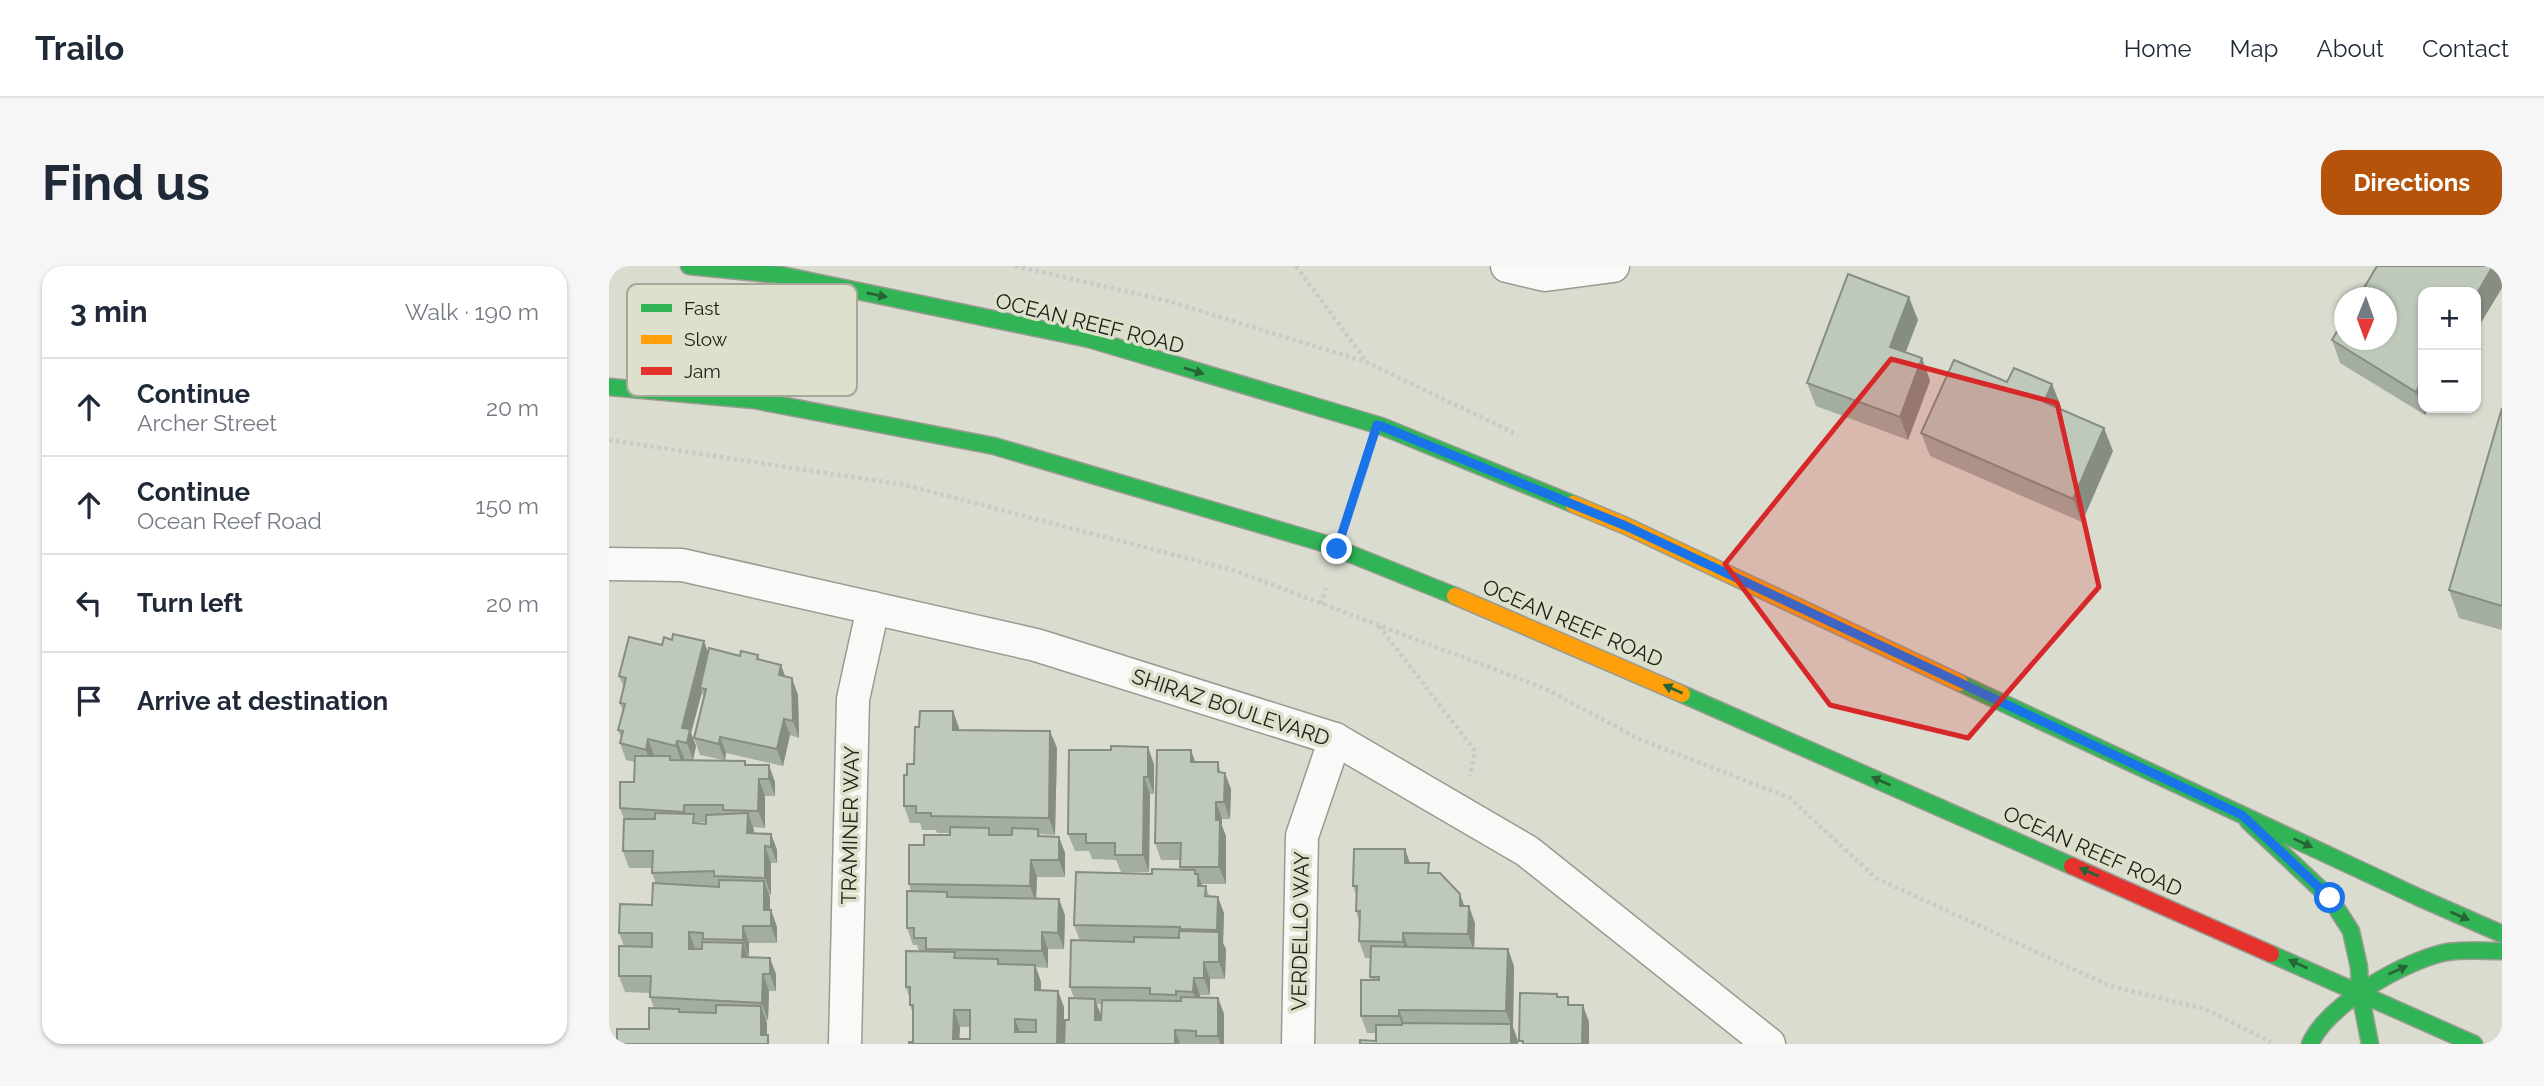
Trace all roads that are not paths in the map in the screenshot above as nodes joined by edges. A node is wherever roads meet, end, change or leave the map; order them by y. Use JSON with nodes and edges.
{"nodes":[{"id":1,"x":689,"y":266,"type":"edge"},
{"id":2,"x":1507,"y":266,"type":"edge"},
{"id":3,"x":1613,"y":266,"type":"edge"},
{"id":4,"x":824,"y":284,"type":"edge"},
{"id":5,"x":857,"y":291,"type":"edge"},
{"id":6,"x":609,"y":387,"type":"edge"},
{"id":7,"x":627,"y":389,"type":"edge"},
{"id":8,"x":709,"y":396,"type":"edge"},
{"id":9,"x":609,"y":564,"type":"edge"},
{"id":10,"x":873,"y":608,"type":"junction"},
{"id":11,"x":1335,"y":739,"type":"junction"},
{"id":12,"x":2242,"y":815,"type":"junction"},
{"id":13,"x":2502,"y":934,"type":"edge"},
{"id":14,"x":2502,"y":951,"type":"edge"},
{"id":15,"x":2360,"y":993,"type":"junction"},
{"id":16,"x":845,"y":1044,"type":"edge"},
{"id":17,"x":1298,"y":1044,"type":"edge"},
{"id":18,"x":1769,"y":1044,"type":"edge"},
{"id":19,"x":2310,"y":1044,"type":"edge"},
{"id":20,"x":2370,"y":1044,"type":"edge"},
{"id":21,"x":2475,"y":1044,"type":"edge"}],
"edges":[{"from":1,"to":4,"type":"main road","name":"OCEAN REEF ROAD","one_way":true},
{"from":2,"to":3,"type":"street"},
{"from":5,"to":12,"type":"main road","name":"OCEAN REEF ROAD","one_way":true},
{"from":7,"to":6,"type":"main road","name":"OCEAN REEF ROAD","one_way":true},
{"from":15,"to":8,"type":"main road","name":"OCEAN REEF ROAD","one_way":true},
{"from":9,"to":10,"type":"street","name":"SHIRAZ BOULEVARD"},
{"from":10,"to":11,"type":"street","name":"SHIRAZ BOULEVARD"},
{"from":10,"to":16,"type":"street","name":"TRAMINER WAY"},
{"from":11,"to":17,"type":"street","name":"VERDELLO WAY"},
{"from":11,"to":18,"type":"street","name":"SHIRAZ BOULEVARD"},
{"from":12,"to":13,"type":"main road","name":"OCEAN REEF ROAD","one_way":true},
{"from":12,"to":15,"type":"main road"},
{"from":15,"to":14,"type":"main road","one_way":true},
{"from":15,"to":19,"type":"main road"},
{"from":15,"to":20,"type":"main road"},
{"from":15,"to":21,"type":"main road","name":"OCEAN REEF ROAD"}]}
